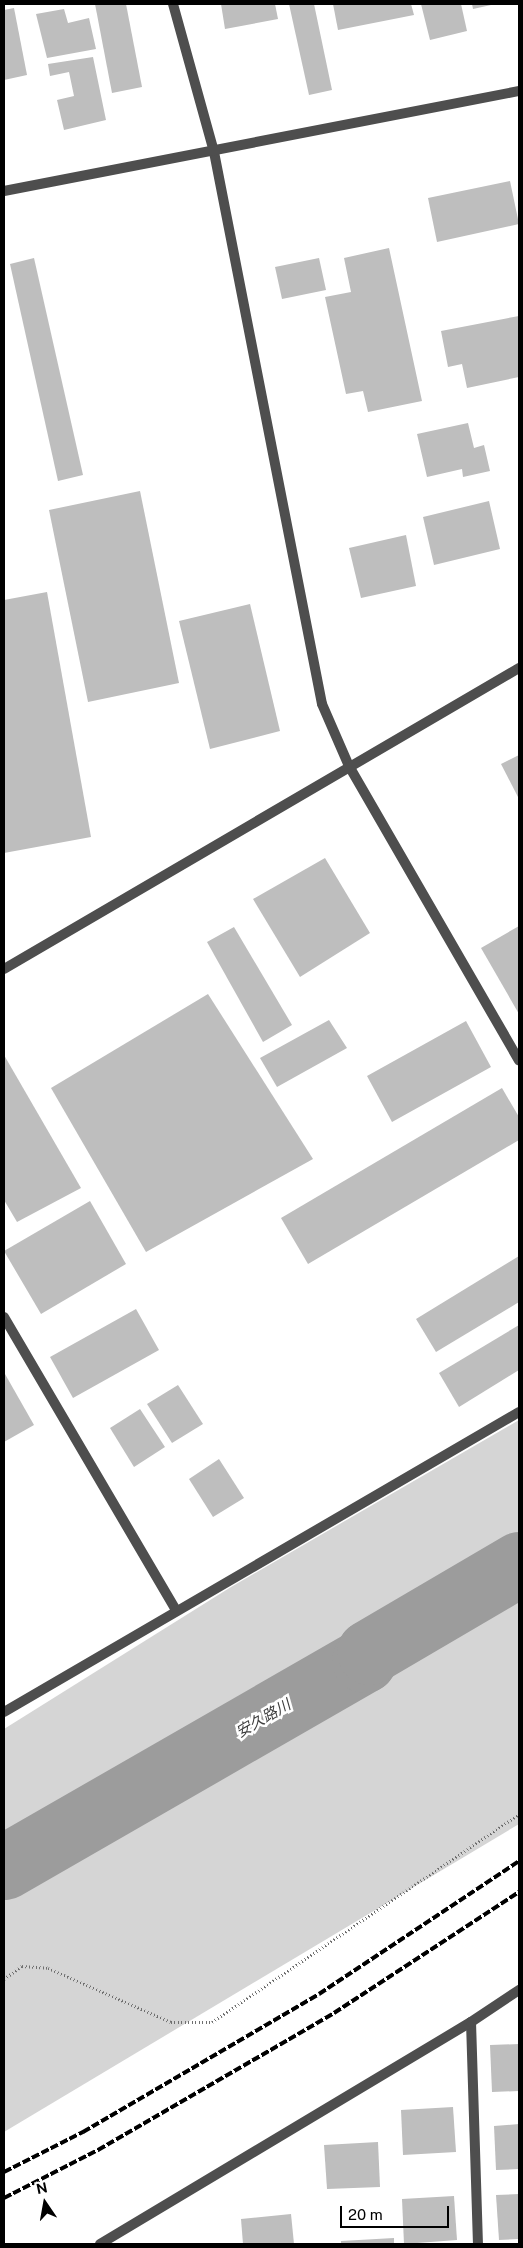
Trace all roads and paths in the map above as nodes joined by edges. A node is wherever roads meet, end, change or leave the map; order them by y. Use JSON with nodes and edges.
{"nodes":[{"id":1,"x":173,"y":4,"type":"edge"},
{"id":2,"x":519,"y":91,"type":"edge"},
{"id":3,"x":214,"y":152,"type":"junction"},
{"id":4,"x":4,"y":191,"type":"edge"},
{"id":5,"x":519,"y":668,"type":"edge"},
{"id":6,"x":349,"y":766,"type":"junction"},
{"id":7,"x":4,"y":969,"type":"edge"},
{"id":8,"x":519,"y":1061,"type":"edge"},
{"id":9,"x":4,"y":1317,"type":"edge"},
{"id":10,"x":519,"y":1412,"type":"edge"},
{"id":11,"x":176,"y":1610,"type":"junction"},
{"id":12,"x":4,"y":1712,"type":"edge"},
{"id":13,"x":519,"y":1814,"type":"edge"},
{"id":14,"x":4,"y":1979,"type":"edge"},
{"id":15,"x":519,"y":1990,"type":"edge"},
{"id":16,"x":471,"y":2022,"type":"junction"},
{"id":17,"x":100,"y":2244,"type":"edge"},
{"id":18,"x":478,"y":2244,"type":"edge"}],
"edges":[{"from":1,"to":3,"type":"street"},
{"from":2,"to":3,"type":"street"},
{"from":3,"to":4,"type":"street"},
{"from":3,"to":6,"type":"street"},
{"from":5,"to":6,"type":"street"},
{"from":6,"to":7,"type":"street"},
{"from":6,"to":8,"type":"street"},
{"from":9,"to":11,"type":"street"},
{"from":10,"to":11,"type":"street"},
{"from":11,"to":12,"type":"street"},
{"from":13,"to":14,"type":"path"},
{"from":15,"to":16,"type":"street"},
{"from":16,"to":17,"type":"street"},
{"from":16,"to":18,"type":"street"}]}
